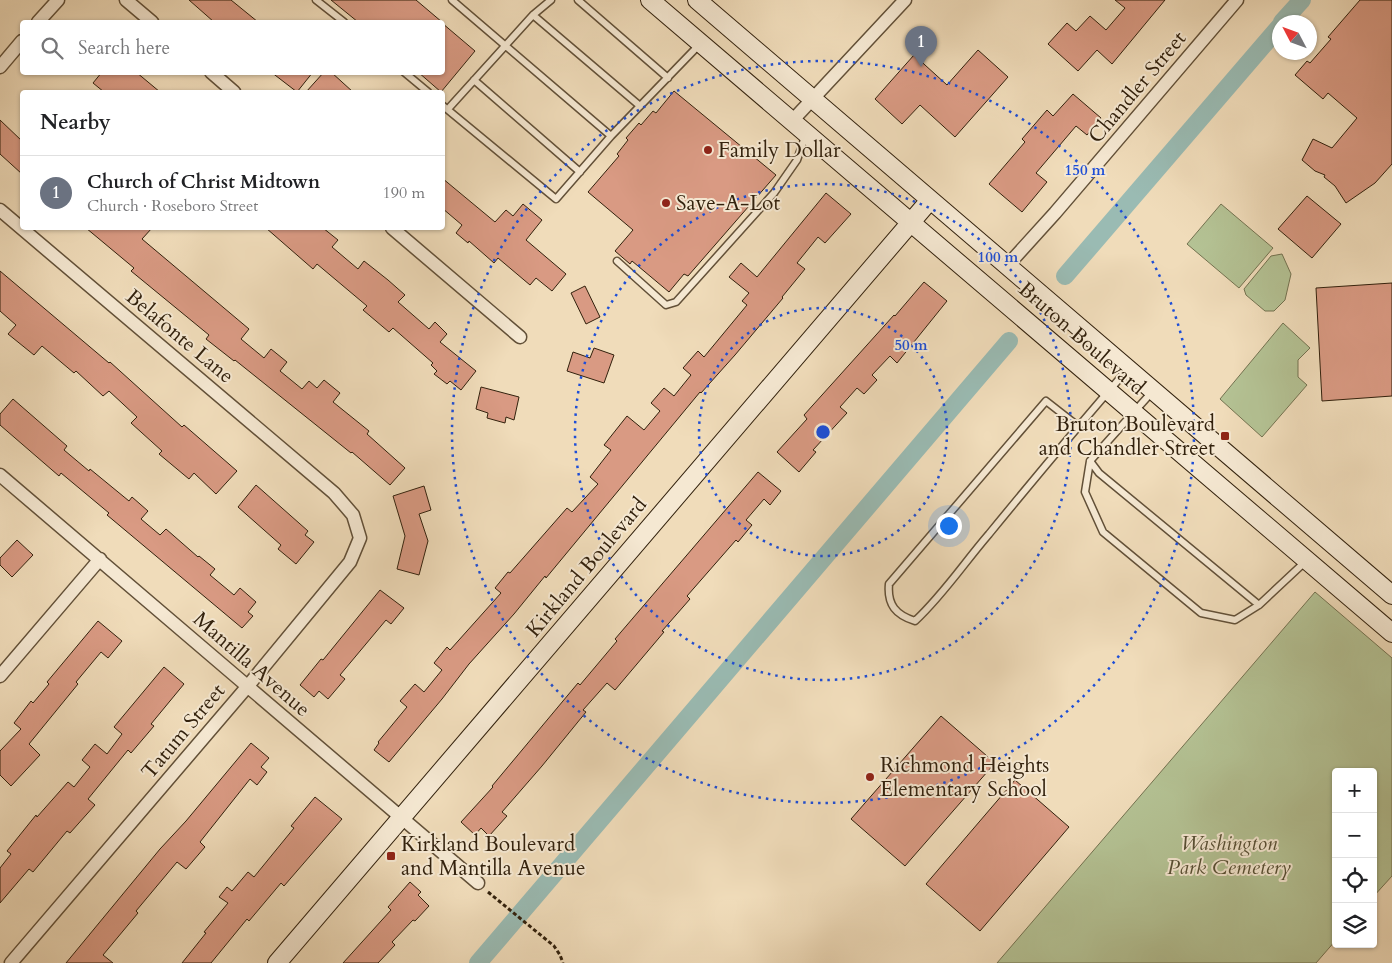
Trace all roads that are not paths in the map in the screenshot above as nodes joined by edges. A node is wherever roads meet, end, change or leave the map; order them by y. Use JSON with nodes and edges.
{"nodes":[{"id":1,"x":58,"y":0,"type":"edge"},
{"id":2,"x":126,"y":0,"type":"edge"},
{"id":3,"x":316,"y":0,"type":"edge"},
{"id":4,"x":452,"y":0,"type":"edge"},
{"id":5,"x":551,"y":0,"type":"edge"},
{"id":6,"x":578,"y":0,"type":"edge"},
{"id":7,"x":650,"y":0,"type":"edge"},
{"id":8,"x":697,"y":0,"type":"edge"},
{"id":9,"x":905,"y":0,"type":"edge"},
{"id":10,"x":1237,"y":0,"type":"edge"},
{"id":11,"x":533,"y":14,"type":"junction"},
{"id":12,"x":40,"y":20,"type":"edge"},
{"id":13,"x":150,"y":20,"type":"edge"},
{"id":14,"x":341,"y":20,"type":"edge"},
{"id":15,"x":20,"y":43,"type":"edge"},
{"id":16,"x":701,"y":43,"type":"junction"},
{"id":17,"x":505,"y":45,"type":"junction"},
{"id":18,"x":0,"y":67,"type":"edge"},
{"id":19,"x":214,"y":75,"type":"edge"},
{"id":20,"x":408,"y":75,"type":"edge"},
{"id":21,"x":668,"y":78,"type":"junction"},
{"id":22,"x":474,"y":80,"type":"junction"},
{"id":23,"x":232,"y":90,"type":"edge"},
{"id":24,"x":426,"y":90,"type":"edge"},
{"id":25,"x":813,"y":98,"type":"junction"},
{"id":26,"x":640,"y":106,"type":"junction"},
{"id":27,"x":445,"y":107,"type":"edge"},
{"id":28,"x":792,"y":121,"type":"junction"},
{"id":29,"x":806,"y":133,"type":"junction"},
{"id":30,"x":611,"y":136,"type":"junction"},
{"id":31,"x":580,"y":172,"type":"junction"},
{"id":32,"x":930,"y":200,"type":"junction"},
{"id":33,"x":0,"y":210,"type":"edge"},
{"id":34,"x":911,"y":221,"type":"junction"},
{"id":35,"x":20,"y":227,"type":"edge"},
{"id":36,"x":24,"y":230,"type":"edge"},
{"id":37,"x":394,"y":230,"type":"edge"},
{"id":38,"x":617,"y":261,"type":"dead end"},
{"id":39,"x":1007,"y":266,"type":"junction"},
{"id":40,"x":520,"y":337,"type":"dead end"},
{"id":41,"x":1128,"y":369,"type":"junction"},
{"id":42,"x":1109,"y":391,"type":"junction"},
{"id":43,"x":1153,"y":391,"type":"junction"},
{"id":44,"x":1134,"y":412,"type":"junction"},
{"id":45,"x":1078,"y":426,"type":"junction"},
{"id":46,"x":1090,"y":461,"type":"junction"},
{"id":47,"x":0,"y":475,"type":"edge"},
{"id":48,"x":334,"y":492,"type":"joint"},
{"id":49,"x":1326,"y":539,"type":"junction"},
{"id":50,"x":100,"y":559,"type":"junction"},
{"id":51,"x":1307,"y":560,"type":"junction"},
{"id":52,"x":1392,"y":596,"type":"edge"},
{"id":53,"x":1258,"y":606,"type":"junction"},
{"id":54,"x":1392,"y":633,"type":"edge"},
{"id":55,"x":0,"y":676,"type":"edge"},
{"id":56,"x":247,"y":687,"type":"junction"},
{"id":57,"x":401,"y":818,"type":"junction"},
{"id":58,"x":478,"y":883,"type":"dead end"},
{"id":59,"x":11,"y":963,"type":"edge"},
{"id":60,"x":277,"y":963,"type":"edge"}],
"edges":[{"from":1,"to":12,"type":"street"},
{"from":2,"to":13,"type":"street"},
{"from":3,"to":14,"type":"lane"},
{"from":4,"to":17,"type":"lane"},
{"from":5,"to":11,"type":"lane"},
{"from":6,"to":21,"type":"lane"},
{"from":7,"to":16,"type":"street","name":"Bruton Boulevard"},
{"from":8,"to":25,"type":"street","name":"Bruton Boulevard"},
{"from":9,"to":25,"type":"street"},
{"from":10,"to":39,"type":"street","name":"Chandler Street"},
{"from":11,"to":17,"type":"lane"},
{"from":11,"to":26,"type":"lane"},
{"from":15,"to":18,"type":"street"},
{"from":16,"to":21,"type":"lane"},
{"from":16,"to":28,"type":"street","name":"Bruton Boulevard"},
{"from":17,"to":22,"type":"lane"},
{"from":17,"to":30,"type":"lane"},
{"from":19,"to":23,"type":"street"},
{"from":20,"to":24,"type":"lane"},
{"from":21,"to":26,"type":"lane"},
{"from":22,"to":27,"type":"lane"},
{"from":22,"to":31,"type":"lane"},
{"from":25,"to":28,"type":"street"},
{"from":25,"to":32,"type":"street","name":"Bruton Boulevard"},
{"from":26,"to":30,"type":"lane"},
{"from":27,"to":31,"type":"lane"},
{"from":28,"to":29,"type":"street","name":"Bruton Boulevard"},
{"from":29,"to":34,"type":"street","name":"Bruton Boulevard"},
{"from":29,"to":38,"type":"lane"},
{"from":30,"to":31,"type":"lane"},
{"from":32,"to":34,"type":"street","name":"Kirkland Boulevard"},
{"from":32,"to":39,"type":"street","name":"Bruton Boulevard"},
{"from":33,"to":35,"type":"street","name":"Belafonte Lane"},
{"from":34,"to":42,"type":"street","name":"Bruton Boulevard"},
{"from":34,"to":57,"type":"street","name":"Kirkland Boulevard"},
{"from":36,"to":48,"type":"street","name":"Belafonte Lane"},
{"from":37,"to":40,"type":"street"},
{"from":39,"to":41,"type":"street","name":"Bruton Boulevard"},
{"from":41,"to":42,"type":"lane"},
{"from":41,"to":43,"type":"street","name":"Bruton Boulevard"},
{"from":42,"to":44,"type":"street","name":"Bruton Boulevard"},
{"from":42,"to":45,"type":"lane"},
{"from":43,"to":44,"type":"lane"},
{"from":43,"to":49,"type":"street","name":"Bruton Boulevard"},
{"from":44,"to":46,"type":"lane"},
{"from":44,"to":51,"type":"street","name":"Bruton Boulevard"},
{"from":45,"to":45,"type":"lane"},
{"from":46,"to":53,"type":"lane"},
{"from":46,"to":53,"type":"lane"},
{"from":47,"to":50,"type":"street","name":"Mantilla Avenue"},
{"from":48,"to":56,"type":"street","name":"Tatum Street"},
{"from":49,"to":51,"type":"street"},
{"from":49,"to":52,"type":"street","name":"Bruton Boulevard"},
{"from":50,"to":55,"type":"street"},
{"from":50,"to":56,"type":"street","name":"Mantilla Avenue"},
{"from":51,"to":53,"type":"lane"},
{"from":51,"to":54,"type":"street","name":"Bruton Boulevard"},
{"from":56,"to":57,"type":"street","name":"Mantilla Avenue"},
{"from":56,"to":59,"type":"street","name":"Tatum Street"},
{"from":57,"to":58,"type":"street","name":"Mantilla Avenue"},
{"from":57,"to":60,"type":"street","name":"Kirkland Boulevard"}]}
